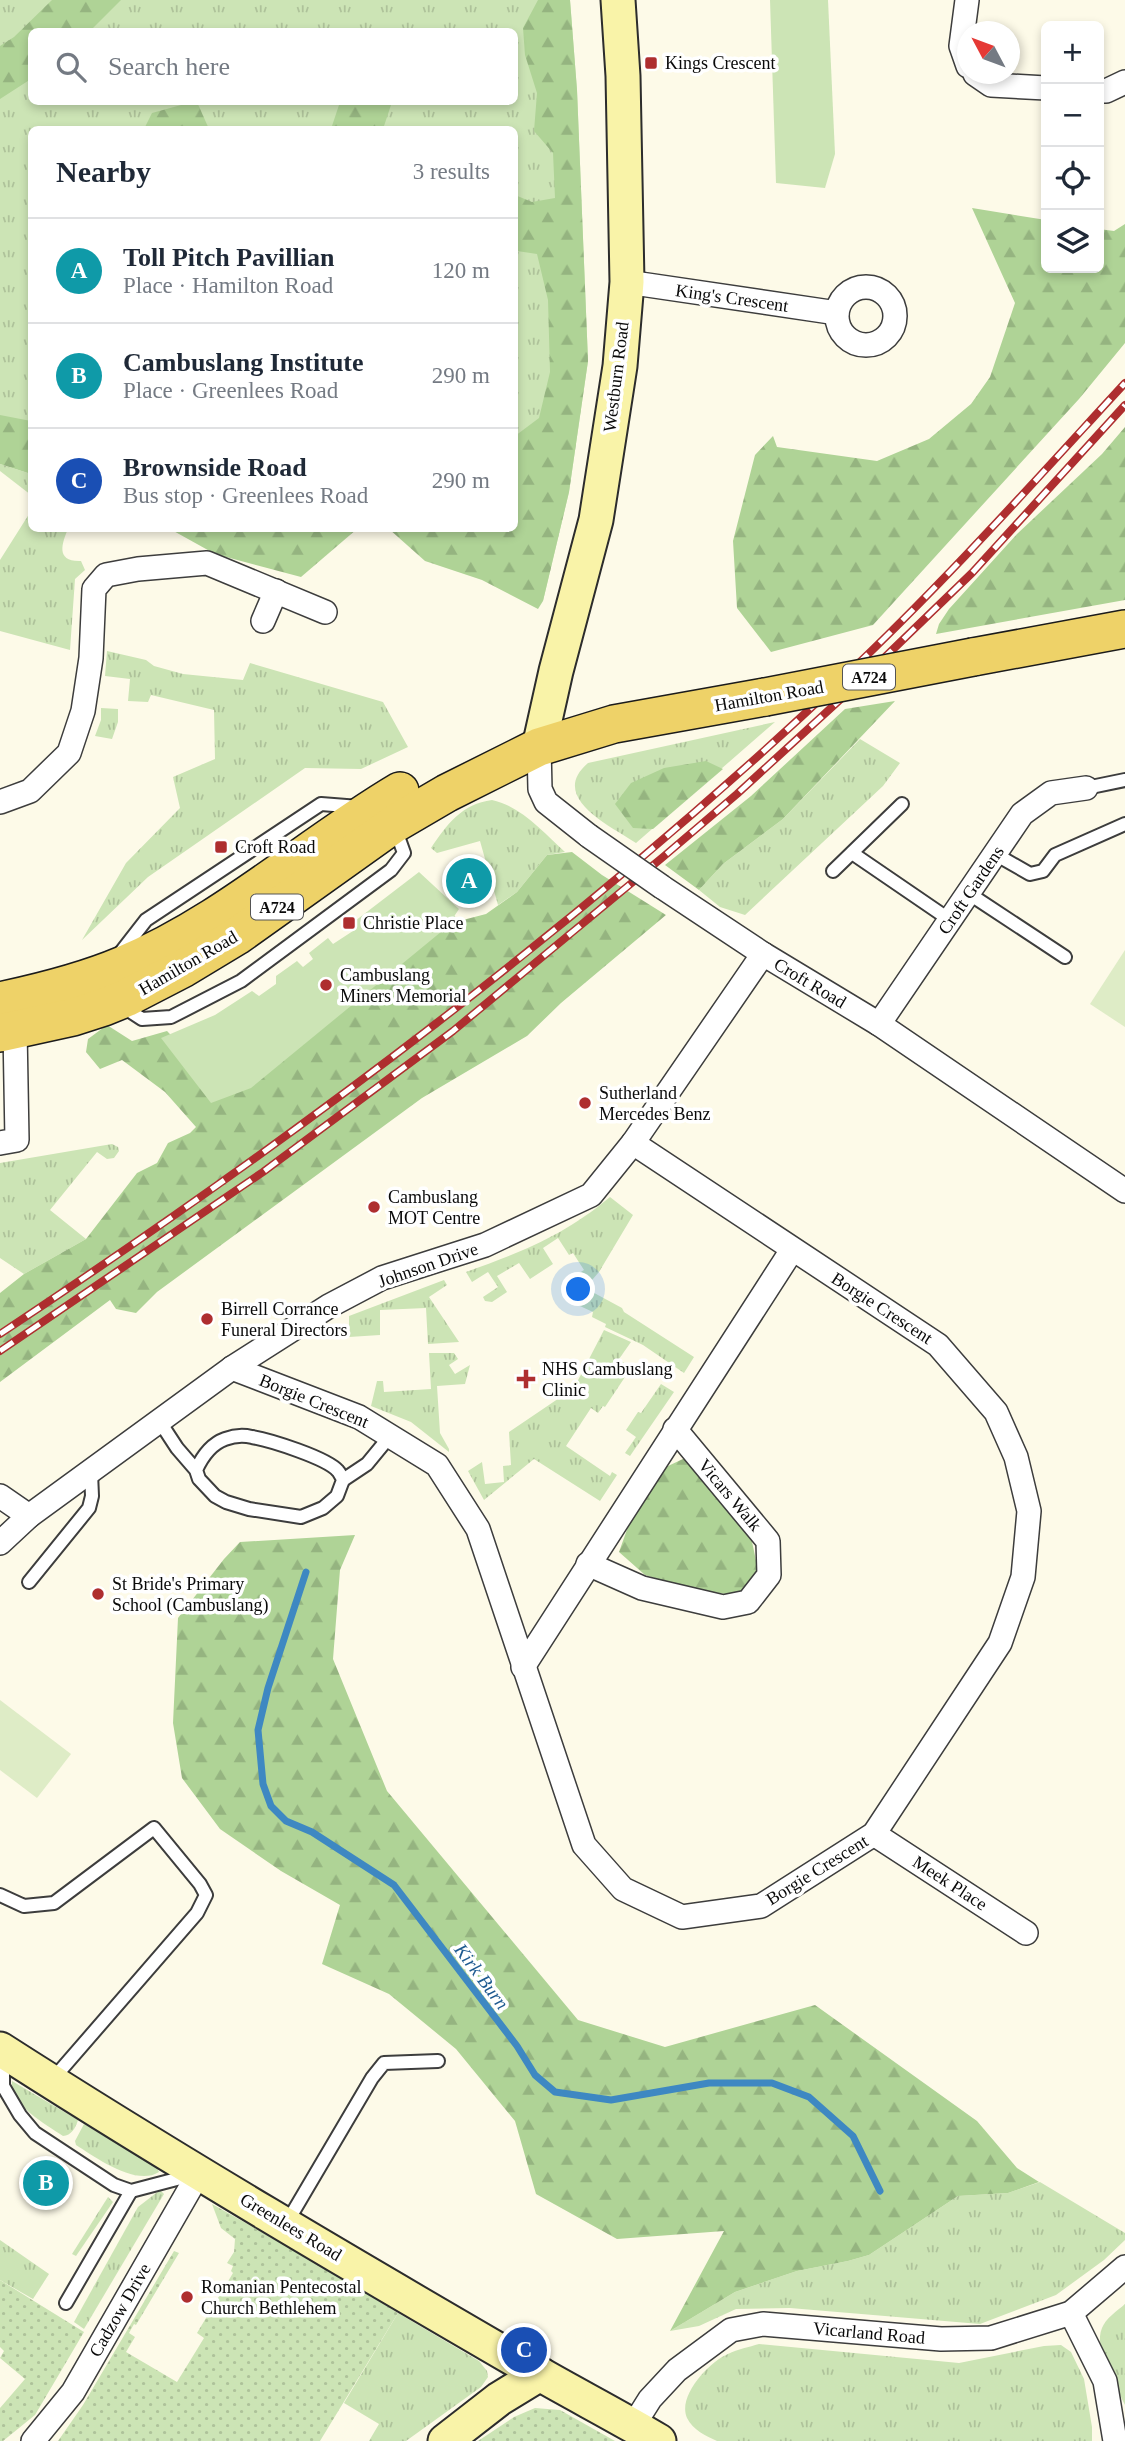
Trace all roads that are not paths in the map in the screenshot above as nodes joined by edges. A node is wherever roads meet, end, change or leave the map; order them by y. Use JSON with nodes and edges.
{"nodes":[{"id":1,"x":618,"y":0,"type":"edge"},
{"id":2,"x":967,"y":0,"type":"edge"},
{"id":3,"x":964,"y":21,"type":"edge"},
{"id":4,"x":1125,"y":82,"type":"edge"},
{"id":5,"x":990,"y":84,"type":"edge"},
{"id":6,"x":1041,"y":88,"type":"edge"},
{"id":7,"x":1104,"y":91,"type":"edge"},
{"id":8,"x":626,"y":282,"type":"junction"},
{"id":9,"x":837,"y":313,"type":"dead end"},
{"id":10,"x":276,"y":591,"type":"junction"},
{"id":11,"x":325,"y":612,"type":"dead end"},
{"id":12,"x":263,"y":621,"type":"dead end"},
{"id":13,"x":1125,"y":629,"type":"edge"},
{"id":14,"x":539,"y":747,"type":"junction"},
{"id":15,"x":1125,"y":779,"type":"edge"},
{"id":16,"x":1086,"y":788,"type":"joint"},
{"id":17,"x":0,"y":802,"type":"edge"},
{"id":18,"x":902,"y":804,"type":"dead end"},
{"id":19,"x":383,"y":816,"type":"junction"},
{"id":20,"x":1125,"y":824,"type":"edge"},
{"id":21,"x":852,"y":853,"type":"junction"},
{"id":22,"x":995,"y":853,"type":"junction"},
{"id":23,"x":833,"y":871,"type":"dead end"},
{"id":24,"x":968,"y":893,"type":"junction"},
{"id":25,"x":950,"y":920,"type":"junction"},
{"id":26,"x":763,"y":954,"type":"junction"},
{"id":27,"x":1065,"y":957,"type":"dead end"},
{"id":28,"x":110,"y":987,"type":"junction"},
{"id":29,"x":5,"y":1021,"type":"edge"},
{"id":30,"x":879,"y":1024,"type":"junction"},
{"id":31,"x":0,"y":1143,"type":"edge"},
{"id":32,"x":634,"y":1143,"type":"junction"},
{"id":33,"x":1125,"y":1191,"type":"edge"},
{"id":34,"x":792,"y":1250,"type":"junction"},
{"id":35,"x":232,"y":1368,"type":"junction"},
{"id":36,"x":160,"y":1422,"type":"junction"},
{"id":37,"x":675,"y":1429,"type":"junction"},
{"id":38,"x":390,"y":1436,"type":"junction"},
{"id":39,"x":196,"y":1470,"type":"junction"},
{"id":40,"x":90,"y":1473,"type":"junction"},
{"id":41,"x":343,"y":1480,"type":"junction"},
{"id":42,"x":0,"y":1496,"type":"edge"},
{"id":43,"x":29,"y":1516,"type":"junction"},
{"id":44,"x":0,"y":1543,"type":"edge"},
{"id":45,"x":588,"y":1564,"type":"junction"},
{"id":46,"x":29,"y":1582,"type":"dead end"},
{"id":47,"x":523,"y":1667,"type":"junction"},
{"id":48,"x":874,"y":1833,"type":"junction"},
{"id":49,"x":0,"y":1895,"type":"edge"},
{"id":50,"x":1026,"y":1933,"type":"dead end"},
{"id":51,"x":1,"y":2052,"type":"edge"},
{"id":52,"x":438,"y":2061,"type":"dead end"},
{"id":53,"x":50,"y":2082,"type":"junction"},
{"id":54,"x":199,"y":2173,"type":"junction"},
{"id":55,"x":131,"y":2191,"type":"junction"},
{"id":56,"x":286,"y":2224,"type":"junction"},
{"id":57,"x":1125,"y":2267,"type":"edge"},
{"id":58,"x":66,"y":2303,"type":"dead end"},
{"id":59,"x":1071,"y":2313,"type":"junction"},
{"id":60,"x":540,"y":2374,"type":"junction"},
{"id":61,"x":646,"y":2433,"type":"edge"},
{"id":62,"x":33,"y":2441,"type":"edge"},
{"id":63,"x":444,"y":2441,"type":"edge"},
{"id":64,"x":1115,"y":2441,"type":"edge"}],
"edges":[{"from":1,"to":8,"type":"street","name":"Westburn Road"},
{"from":2,"to":3,"type":"street"},
{"from":4,"to":7,"type":"street"},
{"from":5,"to":6,"type":"street"},
{"from":8,"to":9,"type":"street","name":"King's Crescent"},
{"from":8,"to":14,"type":"street","name":"Westburn Road"},
{"from":10,"to":11,"type":"street"},
{"from":10,"to":12,"type":"street"},
{"from":10,"to":17,"type":"street"},
{"from":13,"to":14,"type":"main road","name":"Hamilton Road","number":"A724","bridge":true},
{"from":14,"to":19,"type":"main road","name":"Hamilton Road","number":"A724"},
{"from":14,"to":26,"type":"street","name":"Croft Road","bridge":true},
{"from":15,"to":16,"type":"lane"},
{"from":16,"to":22,"type":"street","name":"Croft Gardens"},
{"from":18,"to":21,"type":"lane"},
{"from":19,"to":28,"type":"main road","name":"Hamilton Road","number":"A724"},
{"from":19,"to":28,"type":"lane"},
{"from":20,"to":22,"type":"lane"},
{"from":21,"to":23,"type":"lane"},
{"from":21,"to":25,"type":"lane"},
{"from":22,"to":24,"type":"street","name":"Croft Gardens"},
{"from":24,"to":25,"type":"street","name":"Croft Gardens"},
{"from":24,"to":27,"type":"lane"},
{"from":25,"to":30,"type":"street","name":"Croft Gardens"},
{"from":26,"to":30,"type":"street","name":"Croft Road"},
{"from":26,"to":32,"type":"street","name":"Johnson Drive"},
{"from":28,"to":29,"type":"main road","name":"Hamilton Road","number":"A724"},
{"from":29,"to":31,"type":"street"},
{"from":30,"to":33,"type":"street","name":"Croft Road"},
{"from":32,"to":34,"type":"street","name":"Borgie Crescent"},
{"from":32,"to":35,"type":"street","name":"Johnson Drive"},
{"from":34,"to":37,"type":"street"},
{"from":34,"to":48,"type":"street","name":"Borgie Crescent"},
{"from":35,"to":36,"type":"street","name":"Johnson Drive"},
{"from":35,"to":38,"type":"street","name":"Borgie Crescent"},
{"from":36,"to":39,"type":"lane"},
{"from":36,"to":40,"type":"street","name":"Johnson Drive"},
{"from":37,"to":45,"type":"street"},
{"from":37,"to":45,"type":"street","name":"Vicars Walk"},
{"from":38,"to":41,"type":"lane"},
{"from":38,"to":47,"type":"street","name":"Borgie Crescent"},
{"from":39,"to":41,"type":"lane"},
{"from":39,"to":41,"type":"lane"},
{"from":40,"to":43,"type":"street","name":"Johnson Drive"},
{"from":40,"to":46,"type":"lane"},
{"from":42,"to":43,"type":"street"},
{"from":43,"to":44,"type":"street","name":"Johnson Drive"},
{"from":45,"to":47,"type":"street"},
{"from":47,"to":48,"type":"street","name":"Borgie Crescent"},
{"from":48,"to":50,"type":"street","name":"Meek Place"},
{"from":49,"to":53,"type":"lane"},
{"from":51,"to":53,"type":"street","name":"Greenlees Road"},
{"from":51,"to":55,"type":"lane"},
{"from":52,"to":56,"type":"lane"},
{"from":53,"to":54,"type":"street","name":"Greenlees Road"},
{"from":54,"to":55,"type":"lane"},
{"from":54,"to":56,"type":"street","name":"Greenlees Road"},
{"from":54,"to":62,"type":"street","name":"Cadzow Drive"},
{"from":55,"to":58,"type":"lane"},
{"from":56,"to":60,"type":"street","name":"Greenlees Road"},
{"from":57,"to":59,"type":"street","name":"Vicarland Road"},
{"from":59,"to":61,"type":"street","name":"Vicarland Road"},
{"from":59,"to":64,"type":"street"},
{"from":60,"to":61,"type":"street","name":"Greenlees Road"},
{"from":60,"to":63,"type":"street"}]}
